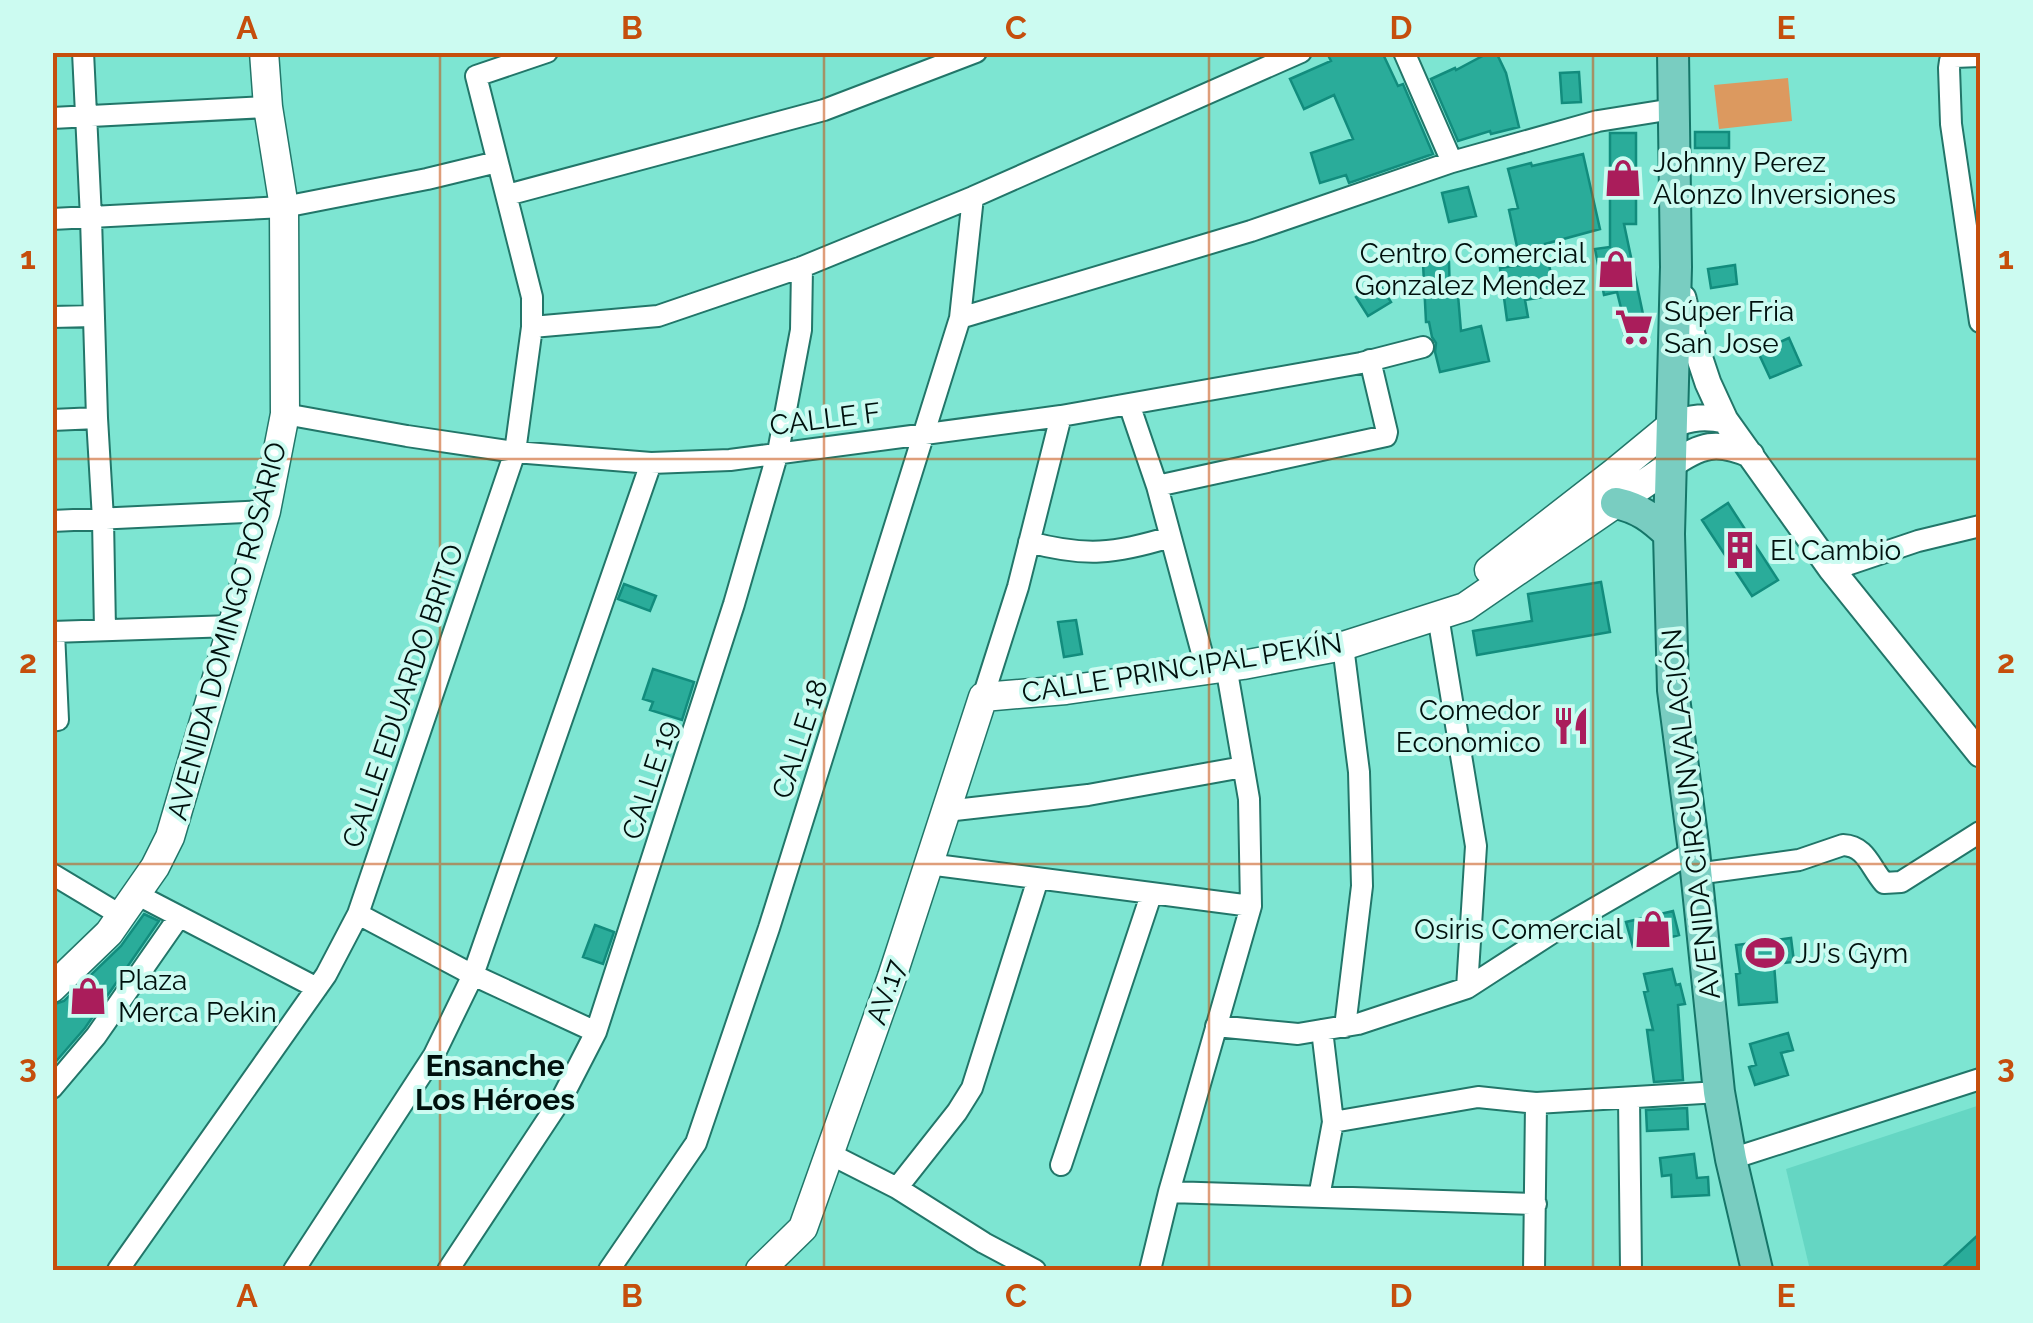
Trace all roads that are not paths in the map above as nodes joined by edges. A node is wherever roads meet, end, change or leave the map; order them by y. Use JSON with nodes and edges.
{"nodes":[{"id":1,"x":83,"y":52,"type":"edge"},
{"id":2,"x":264,"y":52,"type":"edge"},
{"id":3,"x":547,"y":52,"type":"edge"},
{"id":4,"x":1301,"y":52,"type":"edge"},
{"id":5,"x":1404,"y":52,"type":"edge"},
{"id":6,"x":974,"y":53,"type":"edge"},
{"id":7,"x":1980,"y":56,"type":"edge"},
{"id":8,"x":1671,"y":57,"type":"edge"},
{"id":9,"x":268,"y":107,"type":"junction"},
{"id":10,"x":1674,"y":110,"type":"junction"},
{"id":11,"x":87,"y":116,"type":"junction"},
{"id":12,"x":52,"y":118,"type":"edge"},
{"id":13,"x":497,"y":162,"type":"junction"},
{"id":14,"x":1452,"y":162,"type":"junction"},
{"id":15,"x":507,"y":196,"type":"junction"},
{"id":16,"x":973,"y":197,"type":"junction"},
{"id":17,"x":284,"y":207,"type":"junction"},
{"id":18,"x":91,"y":218,"type":"junction"},
{"id":19,"x":52,"y":219,"type":"edge"},
{"id":20,"x":1676,"y":267,"type":"junction"},
{"id":21,"x":802,"y":268,"type":"junction"},
{"id":22,"x":94,"y":316,"type":"junction"},
{"id":23,"x":52,"y":317,"type":"edge"},
{"id":24,"x":960,"y":318,"type":"junction"},
{"id":25,"x":1980,"y":322,"type":"edge"},
{"id":26,"x":532,"y":327,"type":"junction"},
{"id":27,"x":1424,"y":347,"type":"dead end"},
{"id":28,"x":1370,"y":360,"type":"junction"},
{"id":29,"x":1129,"y":404,"type":"junction"},
{"id":30,"x":285,"y":414,"type":"junction"},
{"id":31,"x":1061,"y":416,"type":"junction"},
{"id":32,"x":97,"y":418,"type":"junction"},
{"id":33,"x":52,"y":420,"type":"edge"},
{"id":34,"x":1726,"y":420,"type":"junction"},
{"id":35,"x":1672,"y":425,"type":"junction"},
{"id":36,"x":922,"y":434,"type":"junction"},
{"id":37,"x":514,"y":452,"type":"junction"},
{"id":38,"x":778,"y":452,"type":"junction"},
{"id":39,"x":1751,"y":455,"type":"junction"},
{"id":40,"x":652,"y":463,"type":"junction"},
{"id":41,"x":1670,"y":466,"type":"junction"},
{"id":42,"x":1156,"y":486,"type":"junction"},
{"id":43,"x":1616,"y":503,"type":"junction"},
{"id":44,"x":266,"y":511,"type":"junction"},
{"id":45,"x":104,"y":519,"type":"junction"},
{"id":46,"x":52,"y":521,"type":"edge"},
{"id":47,"x":1980,"y":526,"type":"edge"},
{"id":48,"x":1669,"y":534,"type":"junction"},
{"id":49,"x":1170,"y":537,"type":"junction"},
{"id":50,"x":1029,"y":542,"type":"junction"},
{"id":51,"x":1832,"y":570,"type":"junction"},
{"id":52,"x":1438,"y":616,"type":"junction"},
{"id":53,"x":232,"y":626,"type":"junction"},
{"id":54,"x":105,"y":630,"type":"junction"},
{"id":55,"x":53,"y":632,"type":"edge"},
{"id":56,"x":1344,"y":646,"type":"junction"},
{"id":57,"x":1216,"y":667,"type":"junction"},
{"id":58,"x":983,"y":697,"type":"junction"},
{"id":59,"x":52,"y":721,"type":"edge"},
{"id":60,"x":1980,"y":754,"type":"edge"},
{"id":61,"x":1243,"y":766,"type":"junction"},
{"id":62,"x":946,"y":811,"type":"junction"},
{"id":63,"x":1980,"y":832,"type":"edge"},
{"id":64,"x":1695,"y":863,"type":"junction"},
{"id":65,"x":928,"y":864,"type":"junction"},
{"id":66,"x":52,"y":874,"type":"edge"},
{"id":67,"x":1038,"y":879,"type":"junction"},
{"id":68,"x":1151,"y":895,"type":"junction"},
{"id":69,"x":130,"y":905,"type":"junction"},
{"id":70,"x":1251,"y":906,"type":"junction"},
{"id":71,"x":358,"y":914,"type":"junction"},
{"id":72,"x":179,"y":917,"type":"junction"},
{"id":73,"x":473,"y":975,"type":"junction"},
{"id":74,"x":52,"y":988,"type":"edge"},
{"id":75,"x":317,"y":988,"type":"junction"},
{"id":76,"x":1467,"y":988,"type":"junction"},
{"id":77,"x":1216,"y":1026,"type":"junction"},
{"id":78,"x":1345,"y":1026,"type":"junction"},
{"id":79,"x":1322,"y":1030,"type":"junction"},
{"id":80,"x":596,"y":1032,"type":"junction"},
{"id":81,"x":1980,"y":1079,"type":"edge"},
{"id":82,"x":52,"y":1088,"type":"edge"},
{"id":83,"x":1719,"y":1092,"type":"junction"},
{"id":84,"x":1629,"y":1098,"type":"junction"},
{"id":85,"x":1536,"y":1104,"type":"junction"},
{"id":86,"x":1333,"y":1122,"type":"junction"},
{"id":87,"x":830,"y":1154,"type":"junction"},
{"id":88,"x":1731,"y":1159,"type":"junction"},
{"id":89,"x":1060,"y":1165,"type":"dead end"},
{"id":90,"x":897,"y":1188,"type":"junction"},
{"id":91,"x":1170,"y":1192,"type":"junction"},
{"id":92,"x":1320,"y":1197,"type":"junction"},
{"id":93,"x":1536,"y":1204,"type":"junction"},
{"id":94,"x":118,"y":1270,"type":"edge"},
{"id":95,"x":294,"y":1270,"type":"edge"},
{"id":96,"x":448,"y":1270,"type":"edge"},
{"id":97,"x":609,"y":1270,"type":"edge"},
{"id":98,"x":760,"y":1270,"type":"edge"},
{"id":99,"x":1035,"y":1270,"type":"edge"},
{"id":100,"x":1150,"y":1270,"type":"edge"},
{"id":101,"x":1534,"y":1270,"type":"edge"},
{"id":102,"x":1631,"y":1270,"type":"edge"},
{"id":103,"x":1757,"y":1270,"type":"edge"}],
"edges":[{"from":1,"to":11,"type":"street"},
{"from":2,"to":9,"type":"main road","name":"AVENIDA DOMINGO ROSARIO"},
{"from":3,"to":13,"type":"street","name":"CALLE EDUARDO BRITO"},
{"from":4,"to":16,"type":"street"},
{"from":5,"to":14,"type":"street"},
{"from":6,"to":15,"type":"street"},
{"from":7,"to":25,"type":"street"},
{"from":8,"to":10,"type":"main road","name":"AVENIDA CIRCUNVALACIÓN"},
{"from":9,"to":11,"type":"street"},
{"from":9,"to":17,"type":"main road","name":"AVENIDA DOMINGO ROSARIO"},
{"from":10,"to":14,"type":"street"},
{"from":10,"to":20,"type":"main road","name":"AVENIDA CIRCUNVALACIÓN"},
{"from":11,"to":12,"type":"street"},
{"from":11,"to":18,"type":"street"},
{"from":13,"to":15,"type":"street","name":"CALLE EDUARDO BRITO"},
{"from":13,"to":17,"type":"street"},
{"from":14,"to":24,"type":"street"},
{"from":15,"to":26,"type":"street","name":"CALLE EDUARDO BRITO"},
{"from":16,"to":21,"type":"street"},
{"from":16,"to":24,"type":"street","name":"CALLE 18"},
{"from":17,"to":18,"type":"street"},
{"from":17,"to":30,"type":"main road","name":"AVENIDA DOMINGO ROSARIO"},
{"from":18,"to":19,"type":"street"},
{"from":18,"to":22,"type":"street"},
{"from":20,"to":34,"type":"street"},
{"from":20,"to":35,"type":"main road","name":"AVENIDA CIRCUNVALACIÓN"},
{"from":21,"to":26,"type":"street"},
{"from":21,"to":38,"type":"street","name":"CALLE 19"},
{"from":22,"to":23,"type":"street"},
{"from":22,"to":32,"type":"street"},
{"from":24,"to":36,"type":"street","name":"CALLE 18"},
{"from":26,"to":37,"type":"street","name":"CALLE EDUARDO BRITO"},
{"from":27,"to":28,"type":"street","name":"CALLE F"},
{"from":28,"to":29,"type":"street","name":"CALLE F"},
{"from":28,"to":42,"type":"street"},
{"from":29,"to":31,"type":"street","name":"CALLE F"},
{"from":29,"to":42,"type":"street"},
{"from":30,"to":37,"type":"street","name":"CALLE F"},
{"from":30,"to":44,"type":"main road","name":"AVENIDA DOMINGO ROSARIO"},
{"from":31,"to":36,"type":"street","name":"CALLE F"},
{"from":31,"to":50,"type":"street"},
{"from":32,"to":33,"type":"street"},
{"from":32,"to":45,"type":"street"},
{"from":34,"to":35,"type":"street"},
{"from":34,"to":39,"type":"street"},
{"from":35,"to":41,"type":"main road","name":"AVENIDA CIRCUNVALACIÓN"},
{"from":35,"to":52,"type":"main road","name":"CALLE PRINCIPAL PEKÍN"},
{"from":36,"to":38,"type":"street","name":"CALLE F"},
{"from":36,"to":97,"type":"street","name":"CALLE 18"},
{"from":37,"to":40,"type":"street","name":"CALLE F"},
{"from":37,"to":71,"type":"street","name":"CALLE EDUARDO BRITO"},
{"from":38,"to":40,"type":"street","name":"CALLE F"},
{"from":38,"to":80,"type":"street","name":"CALLE 19"},
{"from":39,"to":41,"type":"street"},
{"from":39,"to":51,"type":"street"},
{"from":40,"to":73,"type":"street"},
{"from":41,"to":43,"type":"main road","name":"CALLE PRINCIPAL PEKÍN"},
{"from":41,"to":48,"type":"main road","name":"AVENIDA CIRCUNVALACIÓN"},
{"from":42,"to":49,"type":"street"},
{"from":43,"to":48,"type":"main road"},
{"from":43,"to":52,"type":"main road","name":"CALLE PRINCIPAL PEKÍN"},
{"from":44,"to":45,"type":"street"},
{"from":44,"to":53,"type":"main road","name":"AVENIDA DOMINGO ROSARIO"},
{"from":45,"to":46,"type":"street"},
{"from":45,"to":54,"type":"street"},
{"from":47,"to":51,"type":"street"},
{"from":48,"to":64,"type":"main road","name":"AVENIDA CIRCUNVALACIÓN"},
{"from":49,"to":50,"type":"street"},
{"from":49,"to":57,"type":"street"},
{"from":50,"to":58,"type":"street"},
{"from":51,"to":60,"type":"street"},
{"from":52,"to":56,"type":"main road","name":"CALLE PRINCIPAL PEKÍN"},
{"from":52,"to":76,"type":"street"},
{"from":53,"to":54,"type":"street"},
{"from":53,"to":69,"type":"main road","name":"AVENIDA DOMINGO ROSARIO"},
{"from":54,"to":55,"type":"street"},
{"from":55,"to":59,"type":"street"},
{"from":56,"to":57,"type":"main road","name":"CALLE PRINCIPAL PEKÍN"},
{"from":56,"to":78,"type":"street"},
{"from":57,"to":58,"type":"main road","name":"CALLE PRINCIPAL PEKÍN"},
{"from":57,"to":61,"type":"street"},
{"from":58,"to":62,"type":"main road","name":"AV.17"},
{"from":61,"to":62,"type":"street"},
{"from":61,"to":70,"type":"street"},
{"from":62,"to":65,"type":"main road","name":"AV.17"},
{"from":63,"to":64,"type":"street"},
{"from":64,"to":76,"type":"street"},
{"from":64,"to":83,"type":"main road","name":"AVENIDA CIRCUNVALACIÓN"},
{"from":65,"to":67,"type":"street"},
{"from":65,"to":87,"type":"main road","name":"AV.17"},
{"from":66,"to":69,"type":"street"},
{"from":67,"to":68,"type":"street"},
{"from":67,"to":90,"type":"street"},
{"from":68,"to":70,"type":"street"},
{"from":68,"to":89,"type":"street"},
{"from":69,"to":72,"type":"street"},
{"from":69,"to":74,"type":"main road","name":"AVENIDA DOMINGO ROSARIO"},
{"from":70,"to":77,"type":"street"},
{"from":71,"to":73,"type":"street"},
{"from":71,"to":75,"type":"street","name":"CALLE EDUARDO BRITO"},
{"from":72,"to":75,"type":"street"},
{"from":72,"to":82,"type":"street"},
{"from":73,"to":80,"type":"street"},
{"from":73,"to":95,"type":"street"},
{"from":75,"to":94,"type":"street","name":"CALLE EDUARDO BRITO"},
{"from":76,"to":78,"type":"street"},
{"from":77,"to":79,"type":"street"},
{"from":77,"to":91,"type":"street"},
{"from":78,"to":79,"type":"street"},
{"from":79,"to":86,"type":"street"},
{"from":80,"to":96,"type":"street","name":"CALLE 19"},
{"from":81,"to":88,"type":"street"},
{"from":83,"to":84,"type":"street"},
{"from":83,"to":88,"type":"main road","name":"AVENIDA CIRCUNVALACIÓN"},
{"from":84,"to":85,"type":"street"},
{"from":84,"to":102,"type":"street"},
{"from":85,"to":86,"type":"street"},
{"from":85,"to":93,"type":"street"},
{"from":86,"to":92,"type":"street"},
{"from":87,"to":90,"type":"street"},
{"from":87,"to":98,"type":"main road","name":"AV.17"},
{"from":88,"to":103,"type":"main road","name":"AVENIDA CIRCUNVALACIÓN"},
{"from":90,"to":99,"type":"street"},
{"from":91,"to":92,"type":"street"},
{"from":91,"to":100,"type":"street"},
{"from":92,"to":93,"type":"street"},
{"from":93,"to":101,"type":"street"}]}
